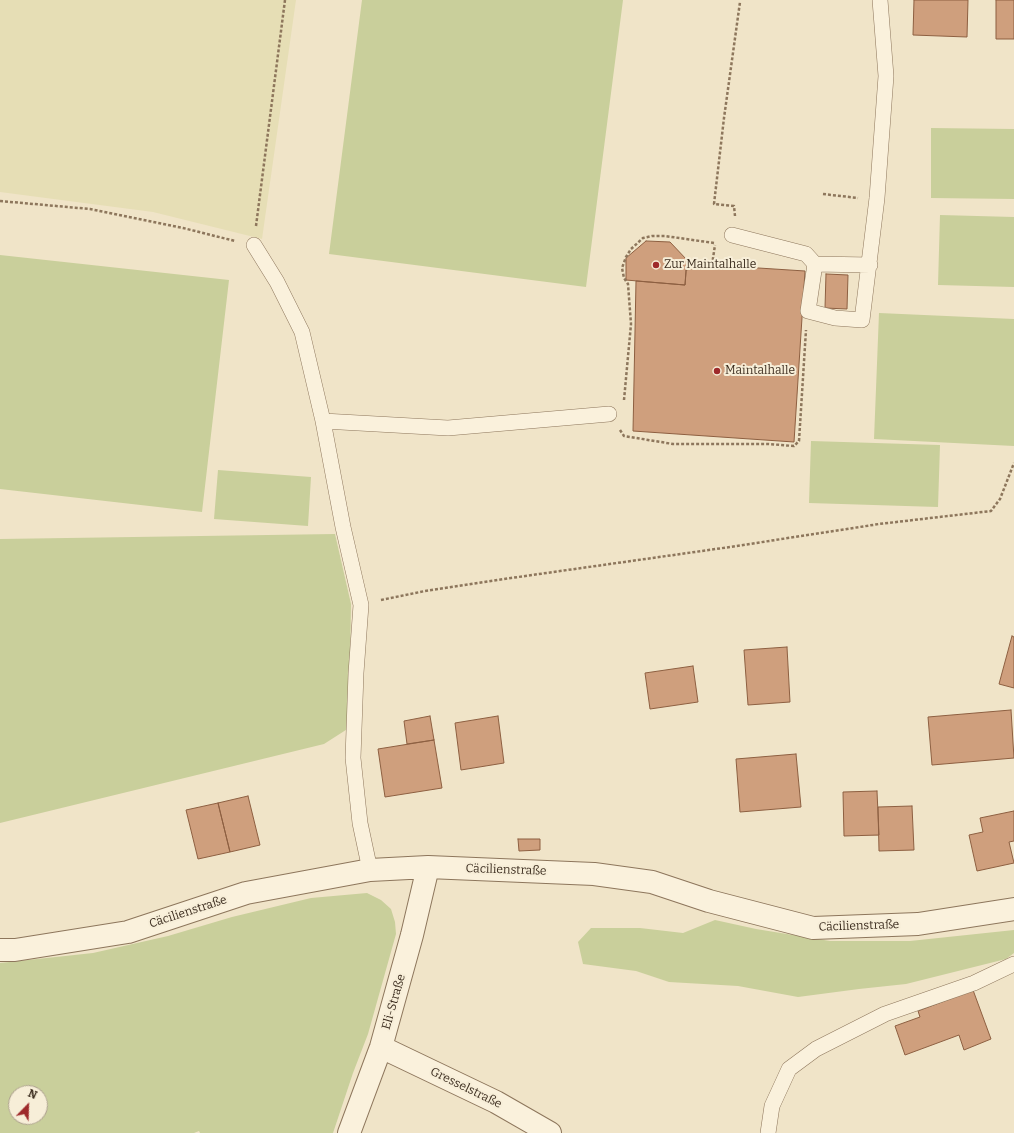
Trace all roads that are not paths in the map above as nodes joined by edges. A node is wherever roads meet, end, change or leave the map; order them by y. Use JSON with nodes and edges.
{"nodes":[{"id":1,"x":880,"y":0,"type":"edge"},
{"id":2,"x":732,"y":235,"type":"dead end"},
{"id":3,"x":254,"y":245,"type":"road end"},
{"id":4,"x":815,"y":264,"type":"junction"},
{"id":5,"x":870,"y":265,"type":"junction"},
{"id":6,"x":609,"y":414,"type":"road end"},
{"id":7,"x":323,"y":422,"type":"junction"},
{"id":8,"x":428,"y":867,"type":"junction"},
{"id":9,"x":370,"y":870,"type":"junction"},
{"id":10,"x":1014,"y":909,"type":"edge"},
{"id":11,"x":0,"y":950,"type":"edge"},
{"id":12,"x":1014,"y":964,"type":"edge"},
{"id":13,"x":381,"y":1047,"type":"junction"},
{"id":14,"x":349,"y":1133,"type":"edge"},
{"id":15,"x":550,"y":1133,"type":"edge"},
{"id":16,"x":768,"y":1133,"type":"edge"}],
"edges":[{"from":1,"to":5,"type":"lane"},
{"from":2,"to":4,"type":"lane"},
{"from":3,"to":7,"type":"lane"},
{"from":4,"to":5,"type":"lane"},
{"from":4,"to":5,"type":"lane"},
{"from":6,"to":7,"type":"lane"},
{"from":7,"to":9,"type":"lane"},
{"from":8,"to":9,"type":"street","name":"Cäcilienstraße"},
{"from":8,"to":10,"type":"street","name":"Cäcilienstraße"},
{"from":8,"to":13,"type":"street","name":"Eli-Straße"},
{"from":9,"to":11,"type":"street","name":"Cäcilienstraße"},
{"from":12,"to":16,"type":"lane"},
{"from":13,"to":14,"type":"street","name":"Eli-Straße"},
{"from":13,"to":15,"type":"street","name":"Gresselstraße"}]}
